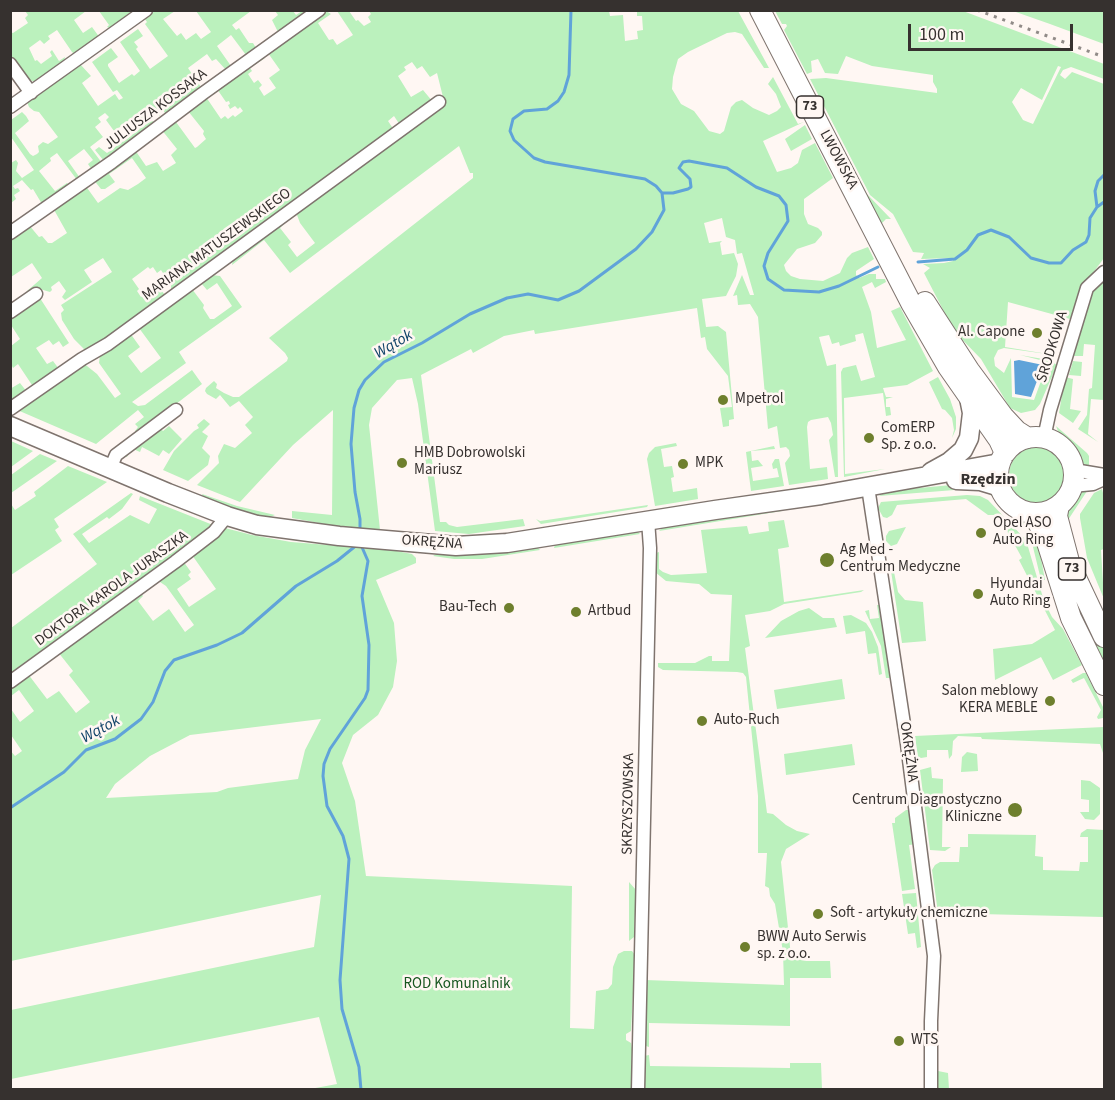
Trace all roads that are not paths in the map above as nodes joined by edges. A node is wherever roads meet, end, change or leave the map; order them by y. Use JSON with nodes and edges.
{"nodes":[{"id":1,"x":146,"y":10,"type":"edge"},
{"id":2,"x":319,"y":10,"type":"edge"},
{"id":3,"x":760,"y":10,"type":"edge"},
{"id":4,"x":10,"y":64,"type":"edge"},
{"id":5,"x":31,"y":93,"type":"junction"},
{"id":6,"x":440,"y":102,"type":"dead end"},
{"id":7,"x":10,"y":107,"type":"edge"},
{"id":8,"x":10,"y":233,"type":"edge"},
{"id":9,"x":883,"y":246,"type":"junction"},
{"id":10,"x":1104,"y":272,"type":"edge"},
{"id":11,"x":36,"y":294,"type":"dead end"},
{"id":12,"x":10,"y":312,"type":"edge"},
{"id":13,"x":969,"y":398,"type":"junction"},
{"id":14,"x":10,"y":409,"type":"edge"},
{"id":15,"x":176,"y":410,"type":"dead end"},
{"id":16,"x":10,"y":426,"type":"edge"},
{"id":17,"x":1036,"y":438,"type":"junction"},
{"id":18,"x":1002,"y":458,"type":"junction"},
{"id":19,"x":110,"y":469,"type":"junction"},
{"id":20,"x":1104,"y":475,"type":"edge"},
{"id":21,"x":922,"y":478,"type":"junction"},
{"id":22,"x":1073,"y":478,"type":"junction"},
{"id":23,"x":1104,"y":480,"type":"edge"},
{"id":24,"x":1000,"y":487,"type":"junction"},
{"id":25,"x":868,"y":488,"type":"junction"},
{"id":26,"x":1059,"y":505,"type":"junction"},
{"id":27,"x":1032,"y":513,"type":"junction"},
{"id":28,"x":227,"y":516,"type":"junction"},
{"id":29,"x":648,"y":520,"type":"junction"},
{"id":30,"x":1104,"y":637,"type":"edge"},
{"id":31,"x":10,"y":682,"type":"edge"},
{"id":32,"x":1104,"y":685,"type":"edge"},
{"id":33,"x":638,"y":1089,"type":"edge"},
{"id":34,"x":931,"y":1089,"type":"edge"}],
"edges":[{"from":1,"to":5,"type":"street"},
{"from":2,"to":8,"type":"street","name":"JULIUSZA KOSSAKA"},
{"from":3,"to":9,"type":"main road","name":"LWOWSKA","number":"73"},
{"from":4,"to":5,"type":"street"},
{"from":5,"to":7,"type":"street"},
{"from":6,"to":14,"type":"street","name":"MARIANA MATUSZEWSKIEGO"},
{"from":9,"to":13,"type":"main road","name":"LWOWSKA","number":"73"},
{"from":9,"to":17,"type":"main road","name":"LWOWSKA","number":"73"},
{"from":10,"to":17,"type":"street","name":"ŚRODKOWA"},
{"from":11,"to":12,"type":"street"},
{"from":13,"to":18,"type":"main road","name":"LWOWSKA","number":"73"},
{"from":13,"to":21,"type":"street"},
{"from":15,"to":19,"type":"street"},
{"from":16,"to":19,"type":"street","name":"OKRĘŻNA"},
{"from":17,"to":18,"type":"main road"},
{"from":17,"to":22,"type":"main road","number":"73"},
{"from":18,"to":21,"type":"street","name":"OKRĘŻNA"},
{"from":18,"to":24,"type":"main road"},
{"from":19,"to":28,"type":"street","name":"OKRĘŻNA"},
{"from":20,"to":22,"type":"street"},
{"from":21,"to":24,"type":"street","name":"OKRĘŻNA"},
{"from":21,"to":25,"type":"street","name":"OKRĘŻNA"},
{"from":22,"to":23,"type":"street"},
{"from":22,"to":26,"type":"main road"},
{"from":24,"to":27,"type":"main road"},
{"from":25,"to":29,"type":"street","name":"OKRĘŻNA"},
{"from":25,"to":34,"type":"street","name":"OKRĘŻNA"},
{"from":26,"to":27,"type":"main road"},
{"from":26,"to":30,"type":"main road","number":"73"},
{"from":27,"to":32,"type":"main road","number":"73"},
{"from":28,"to":29,"type":"street","name":"OKRĘŻNA"},
{"from":28,"to":31,"type":"street","name":"DOKTORA KAROLA JURASZKA"},
{"from":29,"to":33,"type":"street","name":"SKRZYSZOWSKA"}]}
